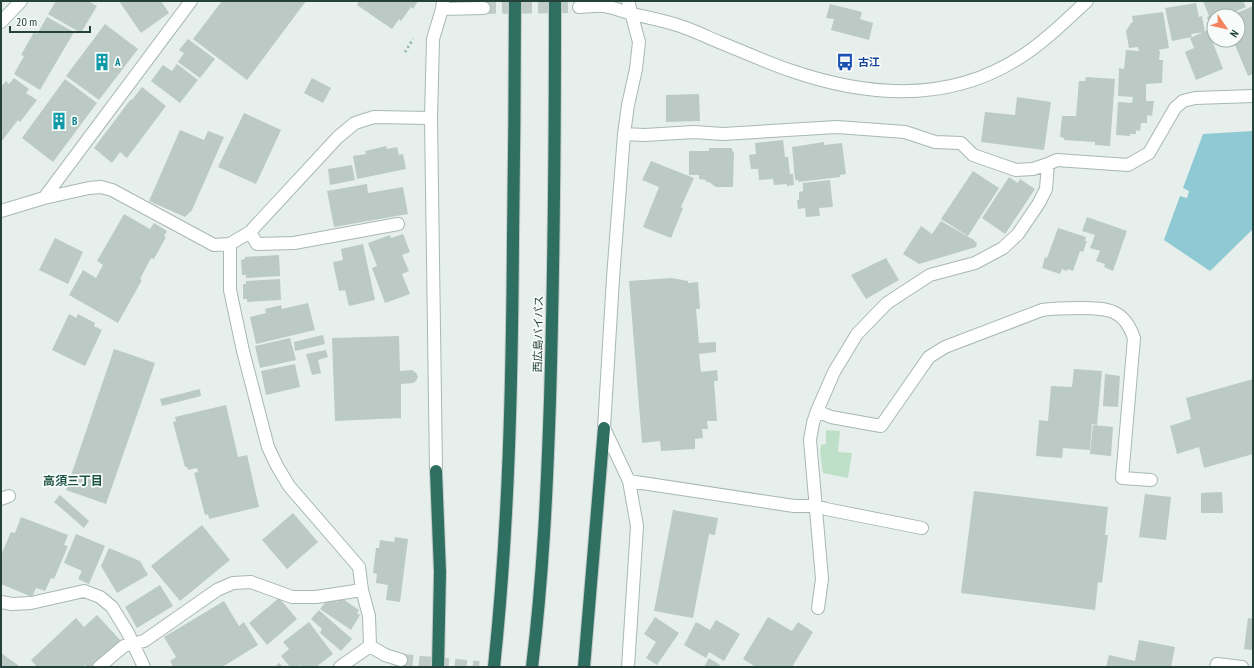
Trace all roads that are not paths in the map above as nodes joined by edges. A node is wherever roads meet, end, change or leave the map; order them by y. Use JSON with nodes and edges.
{"nodes":[{"id":1,"x":21,"y":1,"type":"edge"},
{"id":2,"x":191,"y":1,"type":"edge"},
{"id":3,"x":515,"y":1,"type":"edge"},
{"id":4,"x":555,"y":1,"type":"edge"},
{"id":5,"x":628,"y":1,"type":"edge"},
{"id":6,"x":1087,"y":1,"type":"edge"},
{"id":7,"x":442,"y":5,"type":"edge"},
{"id":8,"x":579,"y":7,"type":"tunnel mouth"},
{"id":9,"x":484,"y":8,"type":"tunnel mouth"},
{"id":10,"x":632,"y":14,"type":"junction"},
{"id":11,"x":1,"y":22,"type":"edge"},
{"id":12,"x":1253,"y":96,"type":"edge"},
{"id":13,"x":431,"y":118,"type":"junction"},
{"id":14,"x":624,"y":134,"type":"junction"},
{"id":15,"x":1048,"y":164,"type":"junction"},
{"id":16,"x":44,"y":198,"type":"junction"},
{"id":17,"x":1,"y":211,"type":"edge"},
{"id":18,"x":398,"y":224,"type":"dead end"},
{"id":19,"x":250,"y":232,"type":"junction"},
{"id":20,"x":230,"y":244,"type":"junction"},
{"id":21,"x":817,"y":411,"type":"junction"},
{"id":22,"x":604,"y":428,"type":"junction"},
{"id":23,"x":436,"y":471,"type":"joint"},
{"id":24,"x":1151,"y":480,"type":"dead end"},
{"id":25,"x":629,"y":481,"type":"junction"},
{"id":26,"x":816,"y":506,"type":"junction"},
{"id":27,"x":922,"y":528,"type":"dead end"},
{"id":28,"x":362,"y":590,"type":"junction"},
{"id":29,"x":1,"y":602,"type":"edge"},
{"id":30,"x":818,"y":608,"type":"dead end"},
{"id":31,"x":133,"y":644,"type":"junction"},
{"id":32,"x":370,"y":646,"type":"junction"},
{"id":33,"x":401,"y":660,"type":"tunnel mouth"},
{"id":34,"x":383,"y":661,"type":"edge"},
{"id":35,"x":99,"y":667,"type":"edge"},
{"id":36,"x":144,"y":667,"type":"edge"},
{"id":37,"x":340,"y":667,"type":"edge"},
{"id":38,"x":438,"y":667,"type":"edge"},
{"id":39,"x":494,"y":667,"type":"edge"},
{"id":40,"x":532,"y":667,"type":"edge"},
{"id":41,"x":584,"y":667,"type":"edge"},
{"id":42,"x":628,"y":667,"type":"edge"},
{"id":43,"x":1216,"y":667,"type":"edge"},
{"id":44,"x":1242,"y":667,"type":"edge"}],
"edges":[{"from":1,"to":11,"type":"street"},
{"from":2,"to":16,"type":"street"},
{"from":3,"to":39,"type":"highway"},
{"from":4,"to":40,"type":"highway","name":"西広島バイパス"},
{"from":5,"to":10,"type":"street"},
{"from":6,"to":10,"type":"street"},
{"from":7,"to":9,"type":"street"},
{"from":7,"to":13,"type":"street"},
{"from":8,"to":10,"type":"street"},
{"from":10,"to":14,"type":"street"},
{"from":12,"to":15,"type":"street"},
{"from":13,"to":19,"type":"street"},
{"from":13,"to":23,"type":"street"},
{"from":14,"to":15,"type":"street"},
{"from":14,"to":22,"type":"street"},
{"from":15,"to":21,"type":"street"},
{"from":16,"to":17,"type":"street"},
{"from":16,"to":20,"type":"street"},
{"from":18,"to":19,"type":"street"},
{"from":19,"to":20,"type":"street"},
{"from":20,"to":28,"type":"street"},
{"from":21,"to":24,"type":"street"},
{"from":21,"to":26,"type":"street"},
{"from":22,"to":25,"type":"street"},
{"from":22,"to":41,"type":"highway"},
{"from":23,"to":38,"type":"highway"},
{"from":25,"to":26,"type":"street"},
{"from":25,"to":42,"type":"street"},
{"from":26,"to":27,"type":"street"},
{"from":26,"to":30,"type":"street"},
{"from":28,"to":31,"type":"street"},
{"from":28,"to":32,"type":"street"},
{"from":29,"to":31,"type":"street"},
{"from":31,"to":35,"type":"street"},
{"from":31,"to":36,"type":"street"},
{"from":32,"to":34,"type":"street"},
{"from":32,"to":37,"type":"street"},
{"from":33,"to":34,"type":"street"},
{"from":43,"to":44,"type":"street"}]}
